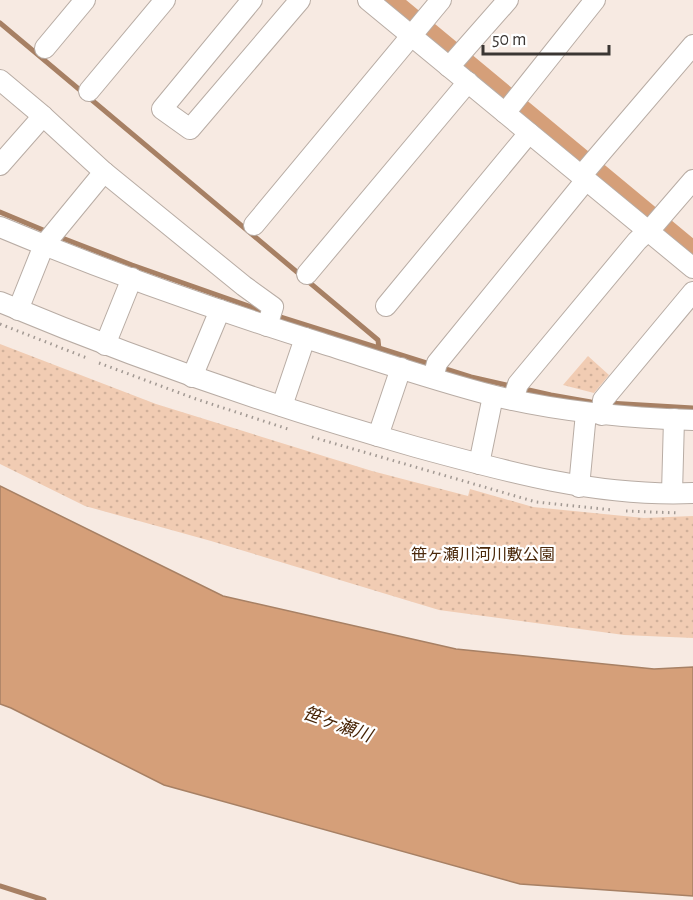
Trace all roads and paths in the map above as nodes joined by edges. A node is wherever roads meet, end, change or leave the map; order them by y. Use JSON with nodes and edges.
{"nodes":[{"id":1,"x":85,"y":0,"type":"edge"},
{"id":2,"x":165,"y":0,"type":"edge"},
{"id":3,"x":252,"y":0,"type":"edge"},
{"id":4,"x":300,"y":0,"type":"edge"},
{"id":5,"x":368,"y":0,"type":"edge"},
{"id":6,"x":441,"y":0,"type":"edge"},
{"id":7,"x":508,"y":0,"type":"edge"},
{"id":8,"x":595,"y":0,"type":"edge"},
{"id":9,"x":418,"y":27,"type":"junction"},
{"id":10,"x":693,"y":45,"type":"edge"},
{"id":11,"x":45,"y":48,"type":"dead end"},
{"id":12,"x":456,"y":58,"type":"junction"},
{"id":13,"x":0,"y":80,"type":"edge"},
{"id":14,"x":468,"y":82,"type":"junction"},
{"id":15,"x":89,"y":91,"type":"dead end"},
{"id":16,"x":511,"y":105,"type":"junction"},
{"id":17,"x":43,"y":116,"type":"junction"},
{"id":18,"x":529,"y":133,"type":"junction"},
{"id":19,"x":0,"y":165,"type":"edge"},
{"id":20,"x":587,"y":171,"type":"junction"},
{"id":21,"x":104,"y":172,"type":"junction"},
{"id":22,"x":693,"y":180,"type":"edge"},
{"id":23,"x":655,"y":224,"type":"junction"},
{"id":24,"x":254,"y":225,"type":"dead end"},
{"id":25,"x":0,"y":227,"type":"edge"},
{"id":26,"x":50,"y":238,"type":"junction"},
{"id":27,"x":693,"y":268,"type":"edge"},
{"id":28,"x":307,"y":274,"type":"dead end"},
{"id":29,"x":132,"y":278,"type":"junction"},
{"id":30,"x":693,"y":292,"type":"edge"},
{"id":31,"x":0,"y":302,"type":"edge"},
{"id":32,"x":235,"y":303,"type":"junction"},
{"id":33,"x":386,"y":306,"type":"dead end"},
{"id":34,"x":18,"y":310,"type":"junction"},
{"id":35,"x":270,"y":318,"type":"junction"},
{"id":36,"x":305,"y":338,"type":"junction"},
{"id":37,"x":105,"y":345,"type":"junction"},
{"id":38,"x":401,"y":369,"type":"junction"},
{"id":39,"x":435,"y":371,"type":"junction"},
{"id":40,"x":192,"y":377,"type":"junction"},
{"id":41,"x":515,"y":392,"type":"junction"},
{"id":42,"x":493,"y":396,"type":"junction"},
{"id":43,"x":282,"y":406,"type":"junction"},
{"id":44,"x":598,"y":409,"type":"junction"},
{"id":45,"x":683,"y":420,"type":"edge"},
{"id":46,"x":378,"y":436,"type":"junction"},
{"id":47,"x":479,"y":464,"type":"junction"},
{"id":48,"x":579,"y":487,"type":"junction"},
{"id":49,"x":672,"y":493,"type":"junction"},
{"id":50,"x":693,"y":493,"type":"edge"}],
"edges":[{"from":1,"to":11,"type":"street"},
{"from":2,"to":15,"type":"street"},
{"from":3,"to":4,"type":"street"},
{"from":5,"to":9,"type":"street"},
{"from":6,"to":9,"type":"street"},
{"from":7,"to":12,"type":"street"},
{"from":8,"to":16,"type":"street"},
{"from":9,"to":12,"type":"street"},
{"from":9,"to":24,"type":"street"},
{"from":10,"to":20,"type":"street"},
{"from":12,"to":14,"type":"street"},
{"from":13,"to":17,"type":"street"},
{"from":14,"to":16,"type":"street"},
{"from":14,"to":28,"type":"street"},
{"from":16,"to":18,"type":"street"},
{"from":17,"to":19,"type":"street"},
{"from":17,"to":21,"type":"street"},
{"from":18,"to":20,"type":"street"},
{"from":18,"to":33,"type":"street"},
{"from":20,"to":23,"type":"street"},
{"from":20,"to":39,"type":"street"},
{"from":21,"to":26,"type":"street"},
{"from":21,"to":32,"type":"street"},
{"from":22,"to":23,"type":"street"},
{"from":23,"to":27,"type":"street"},
{"from":23,"to":41,"type":"street"},
{"from":25,"to":26,"type":"street"},
{"from":26,"to":29,"type":"street"},
{"from":26,"to":34,"type":"street"},
{"from":29,"to":32,"type":"street"},
{"from":29,"to":37,"type":"street"},
{"from":30,"to":44,"type":"street"},
{"from":31,"to":34,"type":"street"},
{"from":32,"to":35,"type":"street"},
{"from":32,"to":35,"type":"street"},
{"from":32,"to":40,"type":"street"},
{"from":34,"to":37,"type":"street"},
{"from":35,"to":36,"type":"street"},
{"from":36,"to":38,"type":"street"},
{"from":36,"to":43,"type":"street"},
{"from":37,"to":40,"type":"street"},
{"from":38,"to":39,"type":"street"},
{"from":38,"to":46,"type":"street"},
{"from":39,"to":42,"type":"street"},
{"from":40,"to":43,"type":"street"},
{"from":41,"to":42,"type":"street"},
{"from":41,"to":44,"type":"street"},
{"from":42,"to":47,"type":"street"},
{"from":43,"to":46,"type":"street"},
{"from":44,"to":45,"type":"street"},
{"from":44,"to":48,"type":"street"},
{"from":45,"to":49,"type":"street"},
{"from":46,"to":47,"type":"street"},
{"from":47,"to":48,"type":"street"},
{"from":48,"to":49,"type":"street"},
{"from":49,"to":50,"type":"street"}]}
